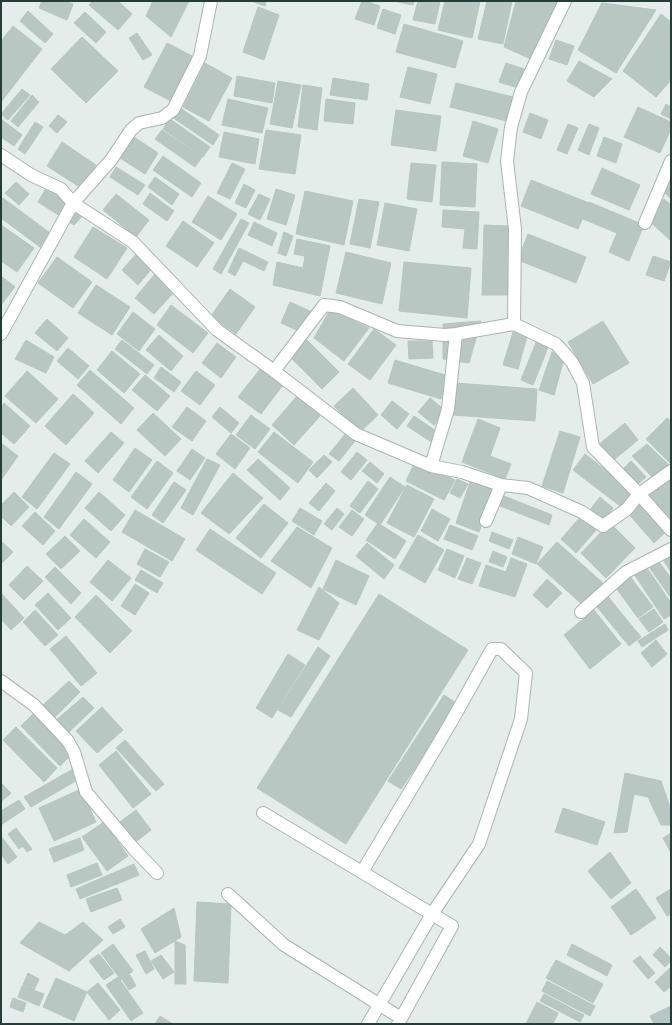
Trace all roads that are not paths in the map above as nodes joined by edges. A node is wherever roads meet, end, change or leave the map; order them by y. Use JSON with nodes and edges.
{"nodes":[{"id":1,"x":211,"y":1,"type":"edge"},
{"id":2,"x":565,"y":1,"type":"edge"},
{"id":3,"x":1,"y":155,"type":"edge"},
{"id":4,"x":671,"y":161,"type":"edge"},
{"id":5,"x":73,"y":203,"type":"junction"},
{"id":6,"x":645,"y":223,"type":"dead end"},
{"id":7,"x":514,"y":324,"type":"junction"},
{"id":8,"x":1,"y":334,"type":"edge"},
{"id":9,"x":456,"y":334,"type":"junction"},
{"id":10,"x":274,"y":371,"type":"junction"},
{"id":11,"x":431,"y":466,"type":"junction"},
{"id":12,"x":671,"y":471,"type":"edge"},
{"id":13,"x":501,"y":485,"type":"junction"},
{"id":14,"x":639,"y":494,"type":"junction"},
{"id":15,"x":486,"y":521,"type":"dead end"},
{"id":16,"x":671,"y":530,"type":"edge"},
{"id":17,"x":671,"y":549,"type":"edge"},
{"id":18,"x":581,"y":612,"type":"dead end"},
{"id":19,"x":1,"y":681,"type":"edge"},
{"id":20,"x":263,"y":814,"type":"dead end"},
{"id":21,"x":362,"y":872,"type":"junction"},
{"id":22,"x":158,"y":873,"type":"dead end"},
{"id":23,"x":228,"y":894,"type":"dead end"},
{"id":24,"x":432,"y":914,"type":"junction"},
{"id":25,"x":379,"y":1004,"type":"junction"},
{"id":26,"x":399,"y":1021,"type":"edge"},
{"id":27,"x":368,"y":1024,"type":"edge"}],
"edges":[{"from":1,"to":5,"type":"street"},
{"from":2,"to":7,"type":"street"},
{"from":3,"to":5,"type":"street"},
{"from":4,"to":6,"type":"street"},
{"from":5,"to":8,"type":"street"},
{"from":5,"to":10,"type":"street"},
{"from":7,"to":9,"type":"street"},
{"from":7,"to":14,"type":"street"},
{"from":9,"to":10,"type":"street"},
{"from":9,"to":11,"type":"street"},
{"from":10,"to":11,"type":"street"},
{"from":11,"to":13,"type":"street"},
{"from":12,"to":14,"type":"street"},
{"from":13,"to":14,"type":"street"},
{"from":13,"to":15,"type":"street"},
{"from":14,"to":16,"type":"street"},
{"from":17,"to":18,"type":"street"},
{"from":19,"to":22,"type":"street"},
{"from":20,"to":21,"type":"street"},
{"from":21,"to":24,"type":"street"},
{"from":21,"to":24,"type":"street"},
{"from":23,"to":25,"type":"street"},
{"from":24,"to":25,"type":"street"},
{"from":24,"to":26,"type":"street"},
{"from":25,"to":26,"type":"street"},
{"from":25,"to":27,"type":"street"}]}
